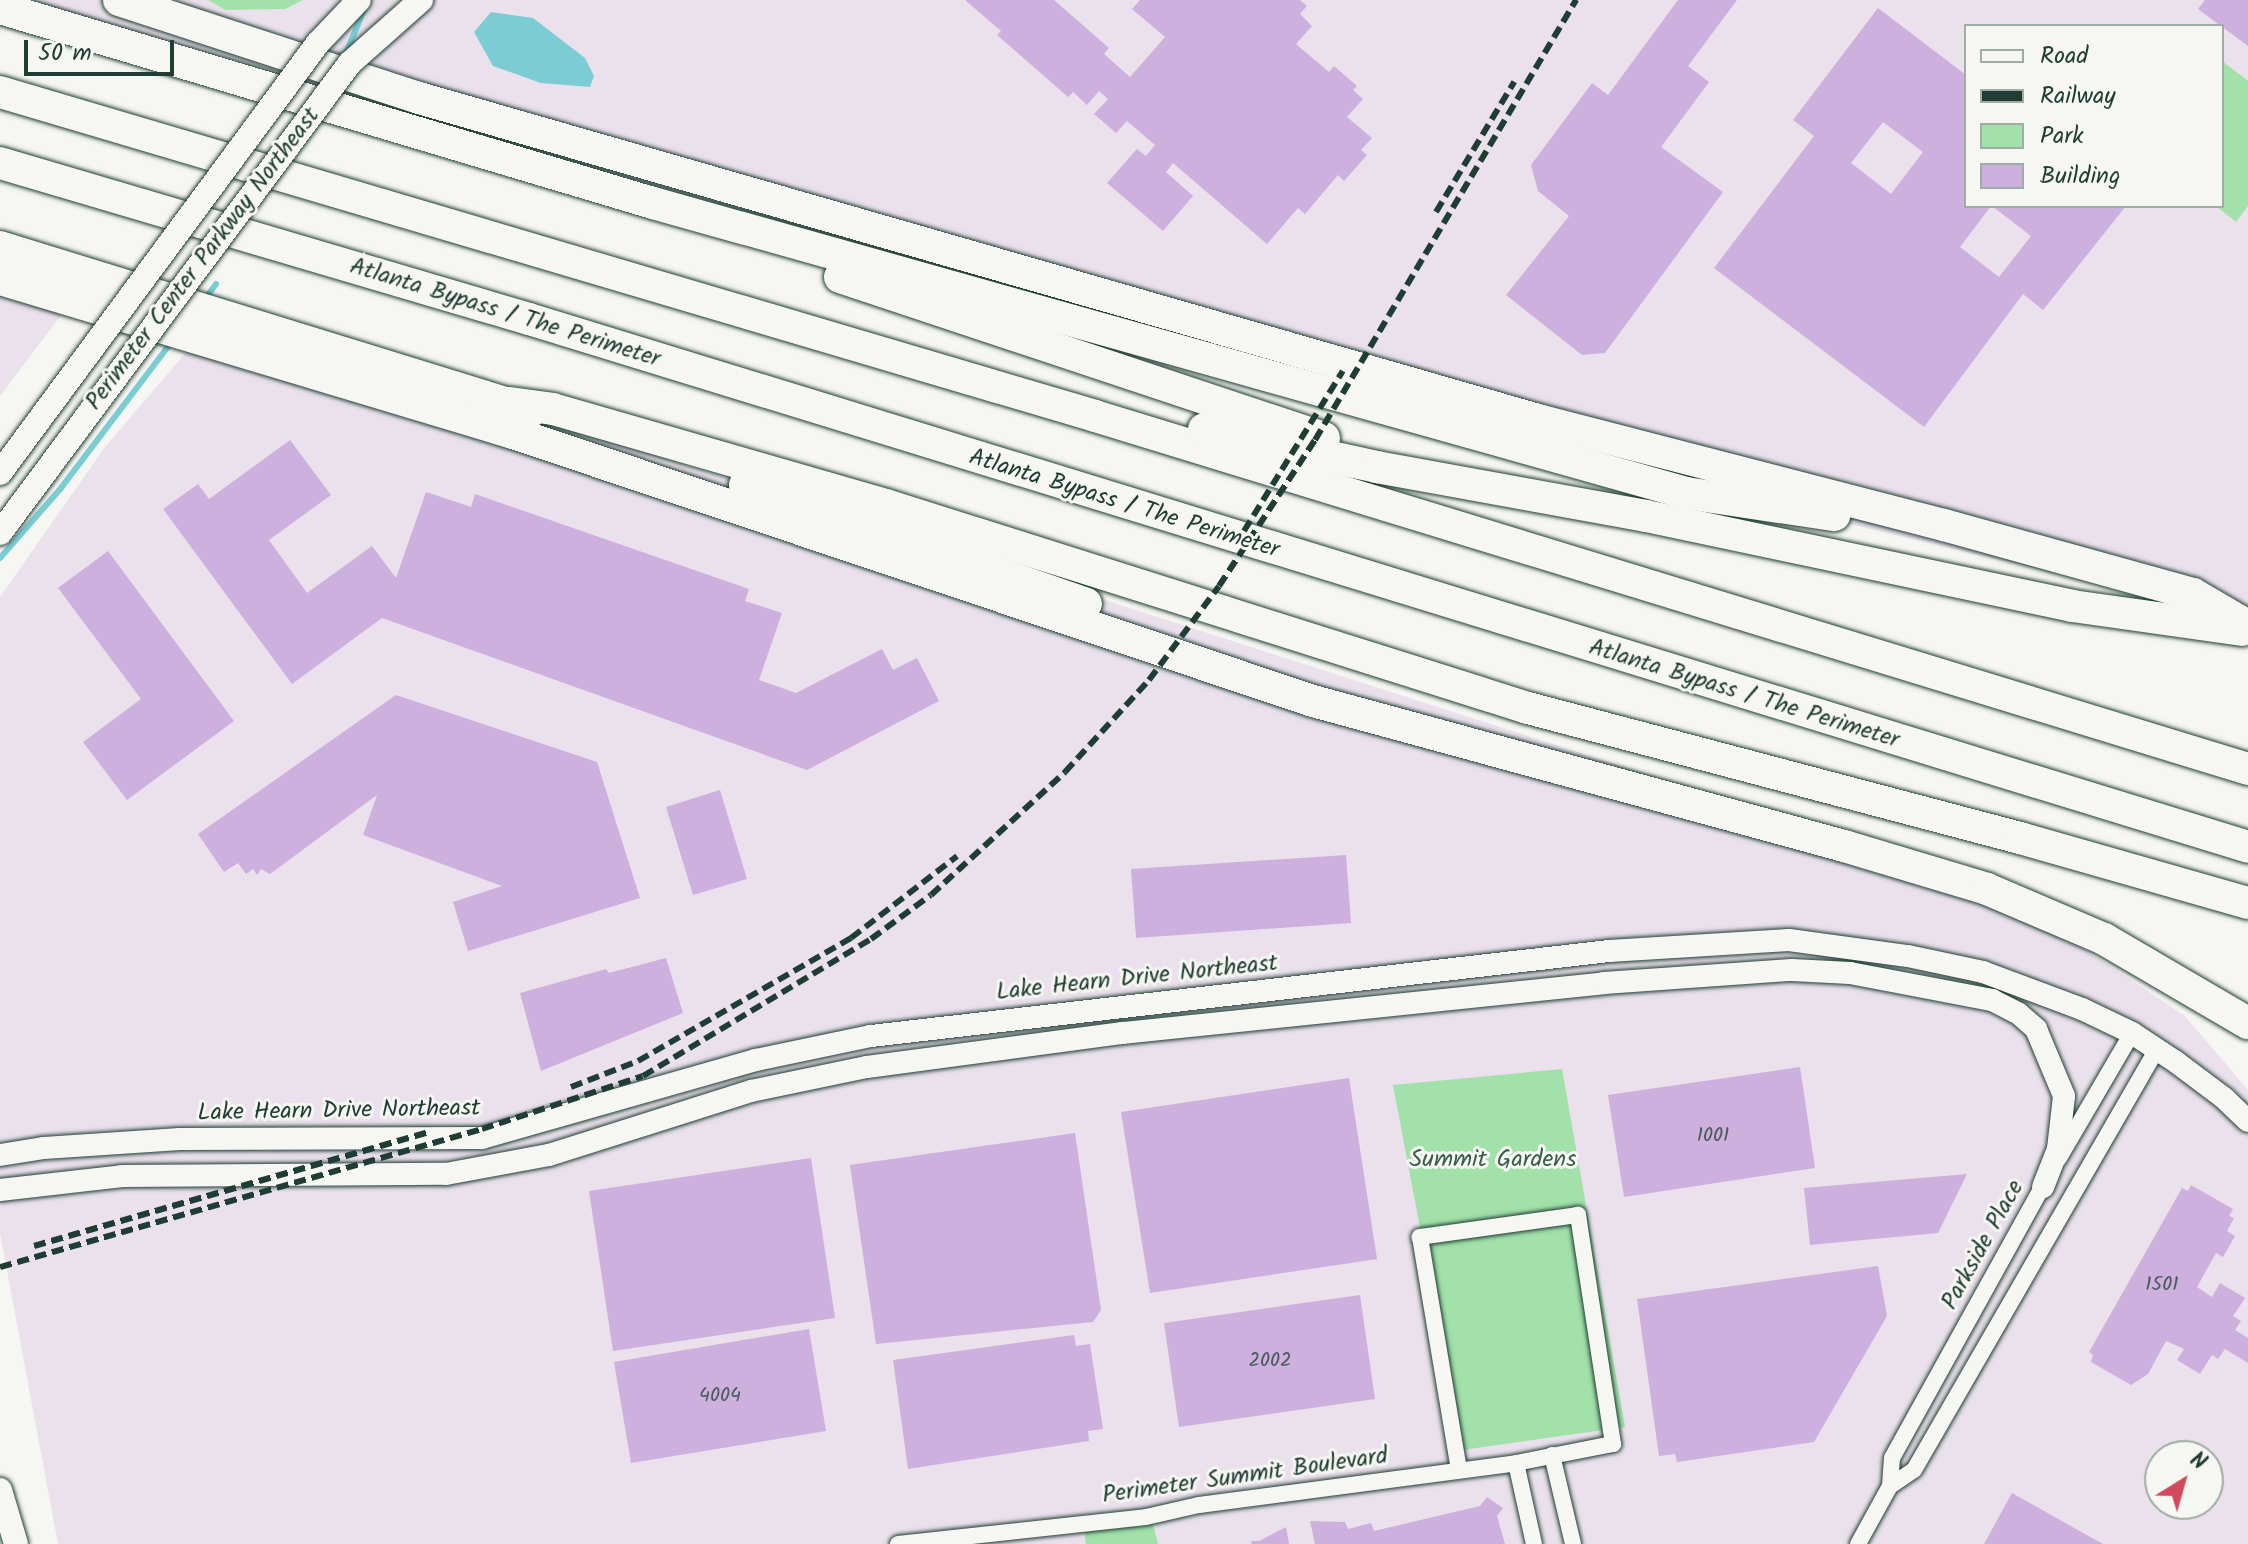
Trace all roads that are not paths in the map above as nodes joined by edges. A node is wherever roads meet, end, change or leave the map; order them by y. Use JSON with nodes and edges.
{"nodes":[{"id":1,"x":119,"y":0,"type":"edge"},
{"id":2,"x":359,"y":0,"type":"edge"},
{"id":3,"x":421,"y":0,"type":"edge"},
{"id":4,"x":0,"y":8,"type":"edge"},
{"id":5,"x":0,"y":92,"type":"edge"},
{"id":6,"x":0,"y":163,"type":"edge"},
{"id":7,"x":653,"y":203,"type":"junction"},
{"id":8,"x":0,"y":247,"type":"edge"},
{"id":9,"x":0,"y":279,"type":"edge"},
{"id":10,"x":510,"y":403,"type":"junction"},
{"id":11,"x":1095,"y":416,"type":"junction"},
{"id":12,"x":0,"y":473,"type":"edge"},
{"id":13,"x":1463,"y":484,"type":"junction"},
{"id":14,"x":1944,"y":525,"type":"junction"},
{"id":15,"x":0,"y":533,"type":"edge"},
{"id":16,"x":2248,"y":628,"type":"edge"},
{"id":17,"x":2248,"y":769,"type":"edge"},
{"id":18,"x":1572,"y":774,"type":"junction"},
{"id":19,"x":2248,"y":847,"type":"edge"},
{"id":20,"x":2248,"y":903,"type":"edge"},
{"id":21,"x":2248,"y":1023,"type":"edge"},
{"id":22,"x":2132,"y":1033,"type":"junction"},
{"id":23,"x":2157,"y":1049,"type":"junction"},
{"id":24,"x":2248,"y":1121,"type":"edge"},
{"id":25,"x":0,"y":1155,"type":"edge"},
{"id":26,"x":2043,"y":1187,"type":"junction"},
{"id":27,"x":0,"y":1190,"type":"edge"},
{"id":28,"x":1978,"y":1303,"type":"junction"},
{"id":29,"x":2004,"y":1314,"type":"junction"},
{"id":30,"x":1552,"y":1455,"type":"junction"},
{"id":31,"x":1516,"y":1463,"type":"junction"},
{"id":32,"x":1459,"y":1469,"type":"junction"},
{"id":33,"x":1890,"y":1486,"type":"junction"},
{"id":34,"x":0,"y":1490,"type":"edge"},
{"id":35,"x":16,"y":1544,"type":"edge"},
{"id":36,"x":898,"y":1544,"type":"edge"},
{"id":37,"x":1534,"y":1544,"type":"edge"},
{"id":38,"x":1573,"y":1544,"type":"edge"},
{"id":39,"x":1858,"y":1544,"type":"edge"}],
"edges":[{"from":1,"to":14,"type":"highway"},
{"from":2,"to":12,"type":"main road","name":"Perimeter Center Parkway Northeast","bridge":true},
{"from":3,"to":15,"type":"main road","name":"Perimeter Center Parkway Northeast","bridge":true},
{"from":4,"to":7,"type":"highway"},
{"from":5,"to":11,"type":"highway"},
{"from":6,"to":19,"type":"highway","name":"Atlanta Bypass / The Perimeter"},
{"from":7,"to":13,"type":"highway"},
{"from":7,"to":14,"type":"highway"},
{"from":8,"to":10,"type":"highway","bridge":true},
{"from":9,"to":18,"type":"highway"},
{"from":10,"to":18,"type":"highway"},
{"from":10,"to":20,"type":"highway"},
{"from":11,"to":13,"type":"highway"},
{"from":11,"to":17,"type":"highway"},
{"from":13,"to":16,"type":"highway"},
{"from":14,"to":16,"type":"highway"},
{"from":18,"to":21,"type":"highway"},
{"from":22,"to":23,"type":"street","name":"Lake Hearn Drive Northeast"},
{"from":22,"to":25,"type":"street","name":"Lake Hearn Drive Northeast"},
{"from":22,"to":26,"type":"street","name":"Parkside Place"},
{"from":23,"to":24,"type":"street","name":"Lake Hearn Drive Northeast"},
{"from":23,"to":29,"type":"street","name":"Parkside Place"},
{"from":26,"to":27,"type":"street"},
{"from":26,"to":28,"type":"street","name":"Parkside Place"},
{"from":28,"to":29,"type":"street"},
{"from":28,"to":33,"type":"street","name":"Parkside Place"},
{"from":29,"to":33,"type":"street","name":"Parkside Place"},
{"from":30,"to":31,"type":"street","name":"Perimeter Summit Boulevard"},
{"from":30,"to":32,"type":"street","name":"Perimeter Summit Boulevard"},
{"from":30,"to":38,"type":"street"},
{"from":31,"to":32,"type":"street","name":"Perimeter Summit Boulevard"},
{"from":31,"to":37,"type":"street"},
{"from":32,"to":36,"type":"street","name":"Perimeter Summit Boulevard"},
{"from":33,"to":39,"type":"street","name":"Parkside Place"},
{"from":34,"to":35,"type":"main road"}]}
